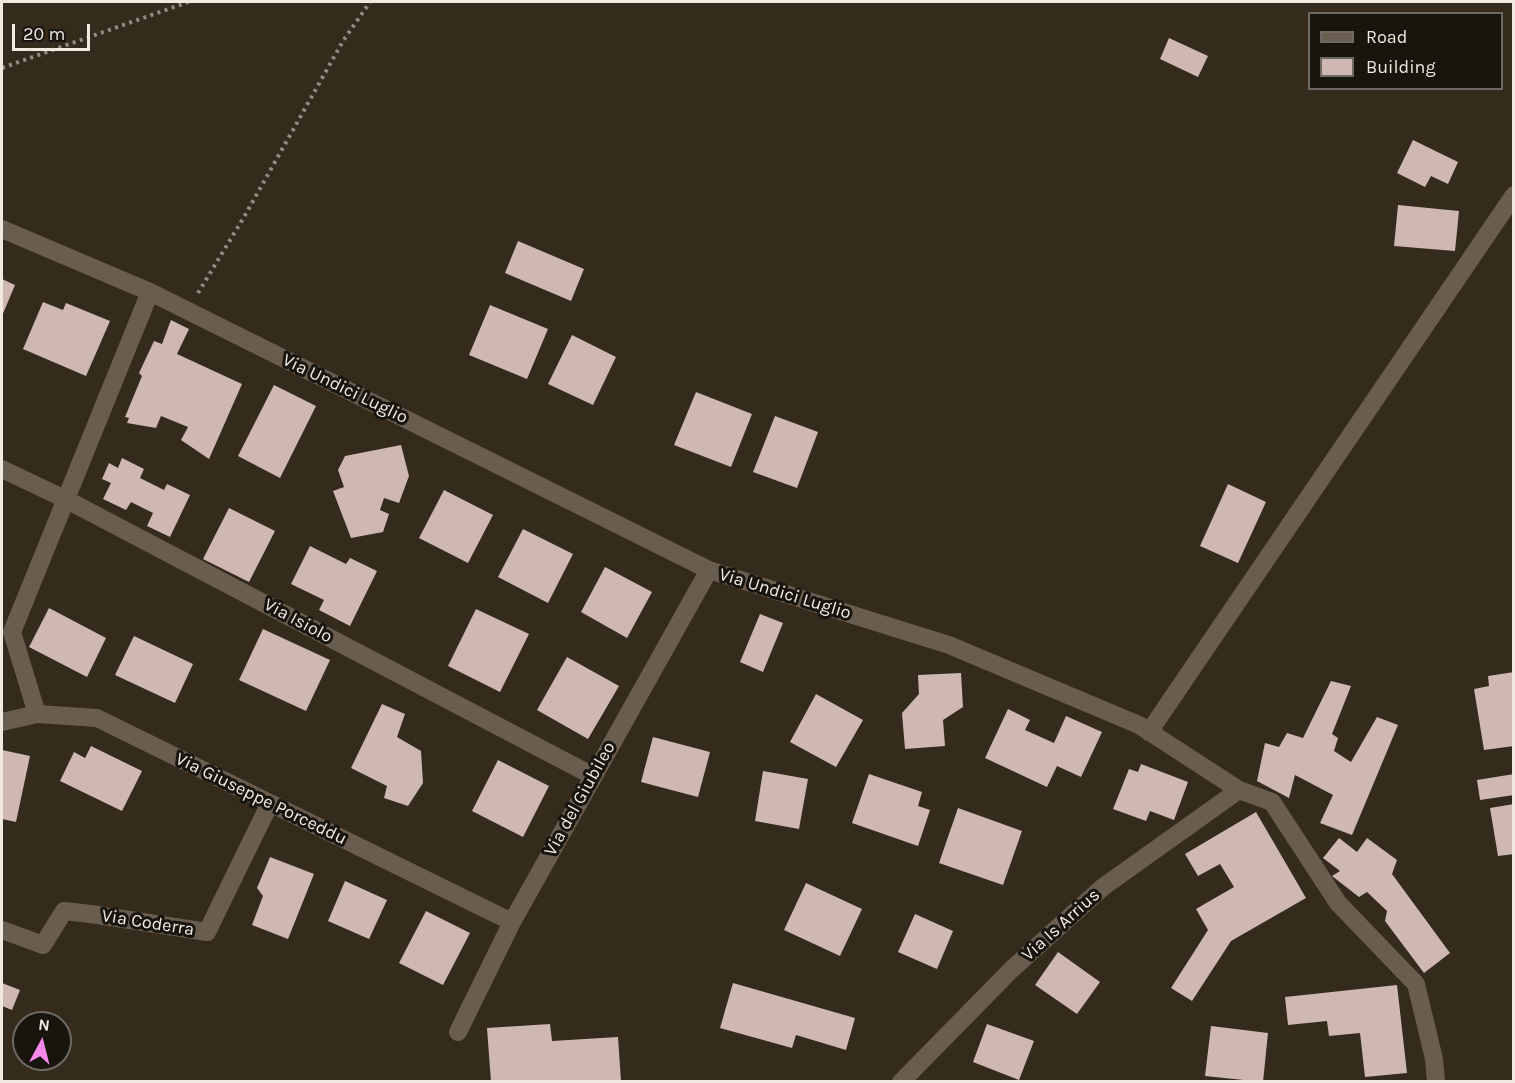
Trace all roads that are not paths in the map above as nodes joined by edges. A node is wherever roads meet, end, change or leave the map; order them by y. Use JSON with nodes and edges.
{"nodes":[{"id":1,"x":1514,"y":195,"type":"edge"},
{"id":2,"x":2,"y":229,"type":"edge"},
{"id":3,"x":150,"y":292,"type":"junction"},
{"id":4,"x":2,"y":469,"type":"edge"},
{"id":5,"x":66,"y":500,"type":"junction"},
{"id":6,"x":709,"y":570,"type":"junction"},
{"id":7,"x":37,"y":714,"type":"junction"},
{"id":8,"x":2,"y":722,"type":"edge"},
{"id":9,"x":1149,"y":732,"type":"junction"},
{"id":10,"x":593,"y":776,"type":"junction"},
{"id":11,"x":1239,"y":790,"type":"junction"},
{"id":12,"x":270,"y":803,"type":"junction"},
{"id":13,"x":512,"y":922,"type":"junction"},
{"id":14,"x":2,"y":930,"type":"edge"},
{"id":15,"x":458,"y":1032,"type":"dead end"},
{"id":16,"x":901,"y":1082,"type":"edge"},
{"id":17,"x":1436,"y":1082,"type":"edge"}],
"edges":[{"from":1,"to":9,"type":"street"},
{"from":2,"to":3,"type":"street","name":"Via Undici Luglio"},
{"from":3,"to":5,"type":"street"},
{"from":3,"to":6,"type":"street","name":"Via Undici Luglio"},
{"from":4,"to":5,"type":"street","name":"Via Isiolo"},
{"from":5,"to":7,"type":"street"},
{"from":5,"to":10,"type":"street","name":"Via Isiolo"},
{"from":6,"to":9,"type":"street","name":"Via Undici Luglio"},
{"from":6,"to":10,"type":"street","name":"Via del Giubileo"},
{"from":7,"to":8,"type":"street","name":"Via Giuseppe Porceddu"},
{"from":7,"to":12,"type":"street","name":"Via Giuseppe Porceddu"},
{"from":9,"to":11,"type":"street","name":"Via Undici Luglio"},
{"from":10,"to":13,"type":"street","name":"Via del Giubileo"},
{"from":11,"to":16,"type":"street","name":"Via Is Arrius"},
{"from":11,"to":17,"type":"street","name":"Via Undici Luglio"},
{"from":12,"to":13,"type":"street","name":"Via Giuseppe Porceddu"},
{"from":12,"to":14,"type":"street","name":"Via Coderra"},
{"from":13,"to":15,"type":"street","name":"Via del Giubileo"}]}
